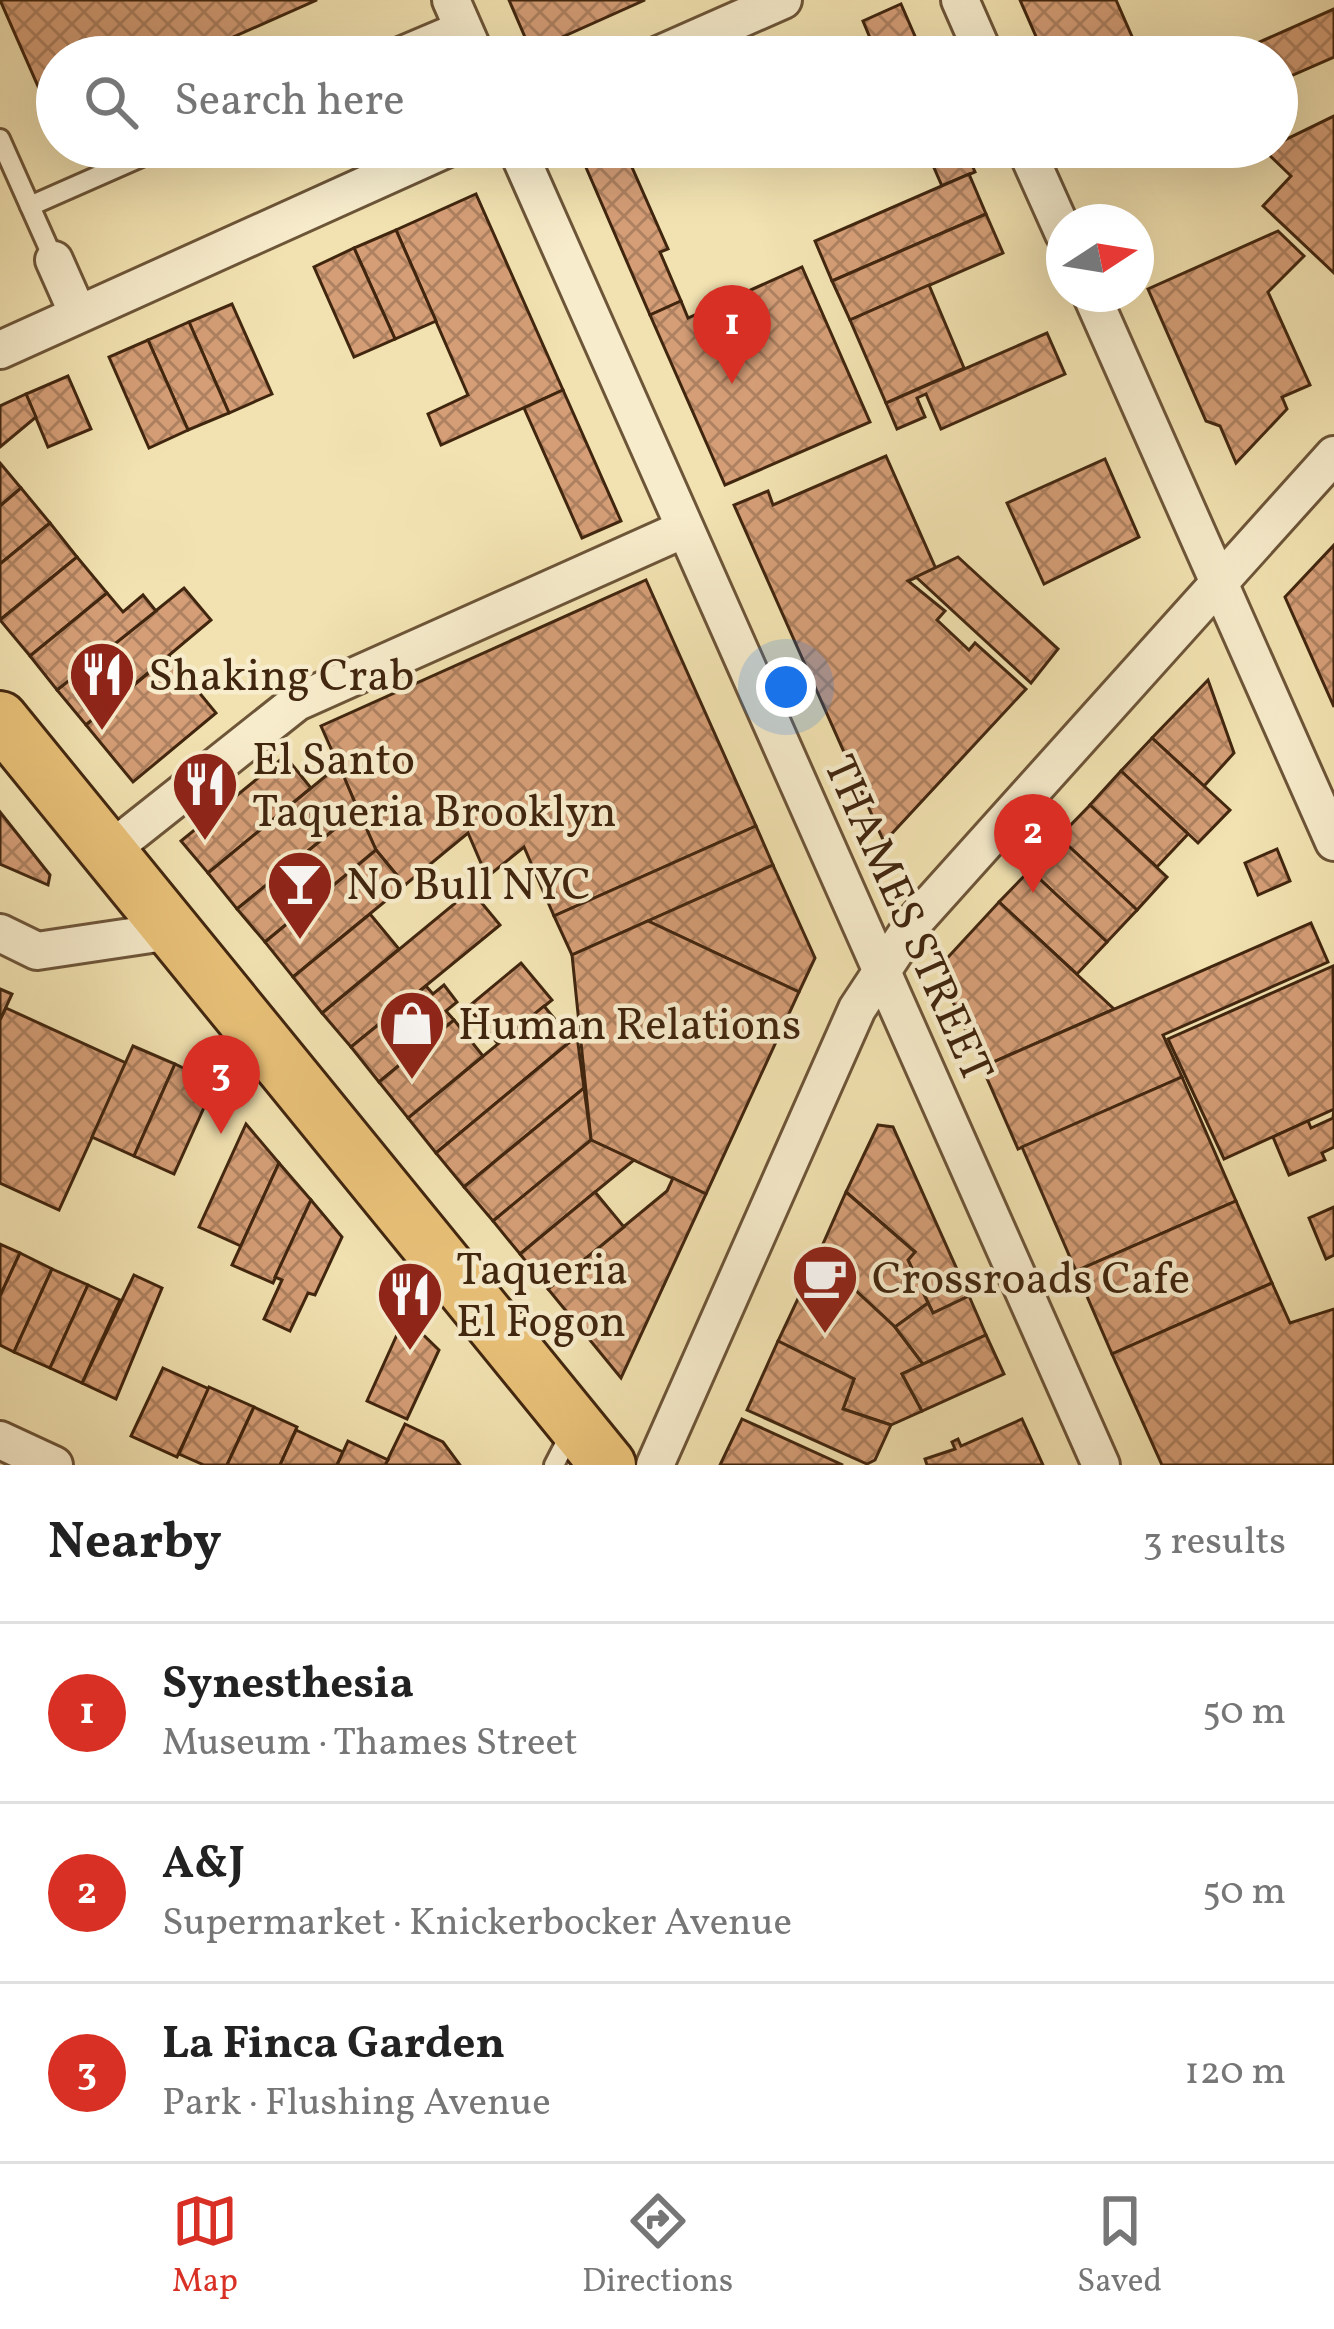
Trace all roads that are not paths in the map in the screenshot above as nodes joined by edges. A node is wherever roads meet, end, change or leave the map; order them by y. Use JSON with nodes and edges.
{"nodes":[{"id":1,"x":783,"y":0,"type":"edge"},
{"id":2,"x":960,"y":0,"type":"edge"},
{"id":3,"x":456,"y":10,"type":"edge"},
{"id":4,"x":411,"y":36,"type":"edge"},
{"id":5,"x":702,"y":36,"type":"edge"},
{"id":6,"x":976,"y":36,"type":"edge"},
{"id":7,"x":0,"y":139,"type":"edge"},
{"id":8,"x":116,"y":168,"type":"edge"},
{"id":9,"x":404,"y":168,"type":"edge"},
{"id":10,"x":525,"y":168,"type":"edge"},
{"id":11,"x":1034,"y":168,"type":"edge"},
{"id":12,"x":1051,"y":204,"type":"edge"},
{"id":13,"x":30,"y":206,"type":"junction"},
{"id":14,"x":54,"y":260,"type":"joint"},
{"id":15,"x":1098,"y":312,"type":"edge"},
{"id":16,"x":78,"y":314,"type":"junction"},
{"id":17,"x":0,"y":350,"type":"edge"},
{"id":18,"x":1334,"y":454,"type":"edge"},
{"id":19,"x":684,"y":529,"type":"junction"},
{"id":20,"x":1217,"y":579,"type":"junction"},
{"id":21,"x":0,"y":718,"type":"edge"},
{"id":22,"x":1334,"y":842,"type":"edge"},
{"id":23,"x":108,"y":852,"type":"junction"},
{"id":24,"x":171,"y":931,"type":"junction"},
{"id":25,"x":0,"y":933,"type":"edge"},
{"id":26,"x":880,"y":970,"type":"junction"},
{"id":27,"x":0,"y":1440,"type":"edge"},
{"id":28,"x":579,"y":1451,"type":"edge"},
{"id":29,"x":54,"y":1465,"type":"edge"},
{"id":30,"x":655,"y":1465,"type":"edge"},
{"id":31,"x":1101,"y":1465,"type":"edge"}],
"edges":[{"from":1,"to":5,"type":"street"},
{"from":2,"to":6,"type":"street"},
{"from":3,"to":4,"type":"lane"},
{"from":7,"to":13,"type":"lane"},
{"from":8,"to":13,"type":"lane"},
{"from":9,"to":16,"type":"street"},
{"from":10,"to":19,"type":"street","name":"THAMES STREET"},
{"from":11,"to":12,"type":"street"},
{"from":13,"to":14,"type":"lane"},
{"from":14,"to":16,"type":"street"},
{"from":15,"to":20,"type":"street"},
{"from":16,"to":17,"type":"street"},
{"from":18,"to":20,"type":"street"},
{"from":19,"to":23,"type":"street"},
{"from":19,"to":26,"type":"street","name":"THAMES STREET"},
{"from":20,"to":22,"type":"street"},
{"from":20,"to":26,"type":"street"},
{"from":21,"to":23,"type":"main road"},
{"from":23,"to":24,"type":"main road"},
{"from":24,"to":25,"type":"street"},
{"from":24,"to":28,"type":"main road"},
{"from":26,"to":30,"type":"street"},
{"from":26,"to":31,"type":"street","name":"THAMES STREET"},
{"from":27,"to":29,"type":"street"}]}
